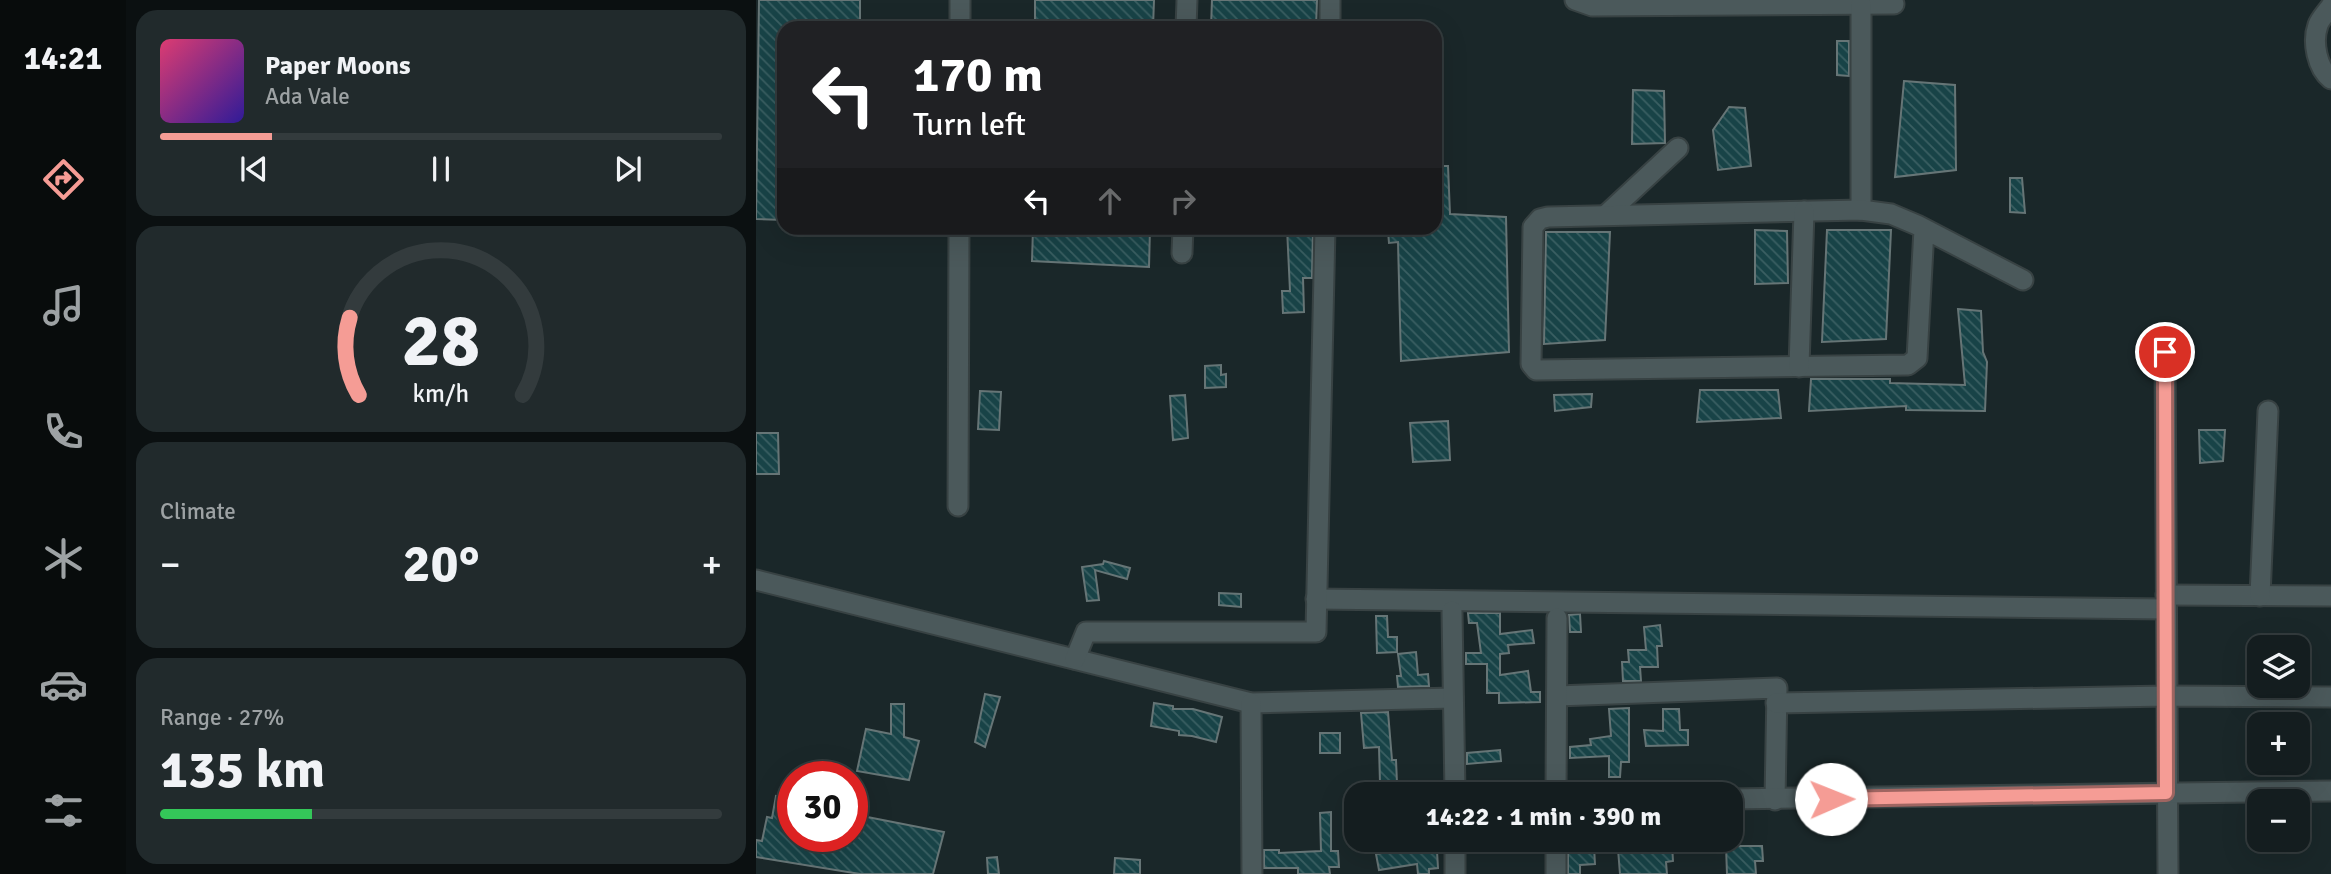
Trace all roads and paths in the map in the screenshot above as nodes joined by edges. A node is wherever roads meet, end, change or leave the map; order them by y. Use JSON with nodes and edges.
{"nodes":[{"id":1,"x":960,"y":0,"type":"edge"},
{"id":2,"x":1187,"y":0,"type":"edge"},
{"id":3,"x":1330,"y":0,"type":"edge"},
{"id":4,"x":1575,"y":0,"type":"edge"},
{"id":5,"x":1861,"y":4,"type":"junction"},
{"id":6,"x":1894,"y":4,"type":"dead end"},
{"id":7,"x":2331,"y":6,"type":"edge"},
{"id":8,"x":960,"y":21,"type":"edge"},
{"id":9,"x":1186,"y":21,"type":"edge"},
{"id":10,"x":1330,"y":21,"type":"edge"},
{"id":11,"x":2331,"y":79,"type":"edge"},
{"id":12,"x":1678,"y":148,"type":"dead end"},
{"id":13,"x":1861,"y":210,"type":"junction"},
{"id":14,"x":1804,"y":211,"type":"junction"},
{"id":15,"x":1606,"y":215,"type":"junction"},
{"id":16,"x":1924,"y":229,"type":"junction"},
{"id":17,"x":959,"y":235,"type":"edge"},
{"id":18,"x":1183,"y":235,"type":"edge"},
{"id":19,"x":1325,"y":235,"type":"edge"},
{"id":20,"x":1182,"y":253,"type":"dead end"},
{"id":21,"x":2023,"y":280,"type":"dead end"},
{"id":22,"x":2165,"y":352,"type":"dead end"},
{"id":23,"x":1799,"y":367,"type":"junction"},
{"id":24,"x":2268,"y":411,"type":"dead end"},
{"id":25,"x":958,"y":506,"type":"dead end"},
{"id":26,"x":756,"y":580,"type":"edge"},
{"id":27,"x":2260,"y":596,"type":"junction"},
{"id":28,"x":2331,"y":596,"type":"edge"},
{"id":29,"x":1316,"y":599,"type":"junction"},
{"id":30,"x":2166,"y":602,"type":"junction"},
{"id":31,"x":1452,"y":611,"type":"dead end"},
{"id":32,"x":1557,"y":618,"type":"dead end"},
{"id":33,"x":1075,"y":659,"type":"junction"},
{"id":34,"x":1557,"y":696,"type":"junction"},
{"id":35,"x":2166,"y":696,"type":"junction"},
{"id":36,"x":2331,"y":696,"type":"edge"},
{"id":37,"x":1454,"y":698,"type":"junction"},
{"id":38,"x":1251,"y":703,"type":"junction"},
{"id":39,"x":1776,"y":703,"type":"junction"},
{"id":40,"x":1455,"y":782,"type":"edge"},
{"id":41,"x":1556,"y":782,"type":"edge"},
{"id":42,"x":2331,"y":791,"type":"edge"},
{"id":43,"x":2166,"y":793,"type":"junction"},
{"id":44,"x":1743,"y":799,"type":"edge"},
{"id":45,"x":1775,"y":800,"type":"junction"},
{"id":46,"x":1455,"y":852,"type":"edge"},
{"id":47,"x":1556,"y":852,"type":"edge"},
{"id":48,"x":1252,"y":874,"type":"edge"},
{"id":49,"x":1455,"y":874,"type":"edge"},
{"id":50,"x":1556,"y":874,"type":"edge"},
{"id":51,"x":2168,"y":874,"type":"edge"}],
"edges":[{"from":1,"to":8,"type":"street"},
{"from":2,"to":9,"type":"street"},
{"from":3,"to":10,"type":"street"},
{"from":4,"to":5,"type":"street"},
{"from":5,"to":6,"type":"street"},
{"from":5,"to":13,"type":"street"},
{"from":7,"to":11,"type":"street"},
{"from":12,"to":15,"type":"street"},
{"from":13,"to":14,"type":"street"},
{"from":13,"to":16,"type":"street"},
{"from":14,"to":15,"type":"street"},
{"from":14,"to":23,"type":"street"},
{"from":15,"to":23,"type":"street"},
{"from":16,"to":21,"type":"street"},
{"from":16,"to":23,"type":"street"},
{"from":17,"to":25,"type":"street"},
{"from":18,"to":20,"type":"street"},
{"from":19,"to":29,"type":"street"},
{"from":22,"to":30,"type":"street"},
{"from":24,"to":27,"type":"street"},
{"from":26,"to":33,"type":"street"},
{"from":27,"to":28,"type":"street"},
{"from":27,"to":30,"type":"street"},
{"from":29,"to":30,"type":"street"},
{"from":29,"to":33,"type":"street"},
{"from":30,"to":35,"type":"street"},
{"from":31,"to":37,"type":"street"},
{"from":32,"to":34,"type":"street"},
{"from":33,"to":38,"type":"street"},
{"from":34,"to":39,"type":"street"},
{"from":34,"to":41,"type":"street"},
{"from":35,"to":36,"type":"street"},
{"from":35,"to":39,"type":"street"},
{"from":35,"to":43,"type":"street"},
{"from":37,"to":38,"type":"street"},
{"from":37,"to":40,"type":"street"},
{"from":38,"to":48,"type":"street"},
{"from":39,"to":45,"type":"street"},
{"from":42,"to":43,"type":"street"},
{"from":43,"to":45,"type":"street"},
{"from":43,"to":51,"type":"street"},
{"from":44,"to":45,"type":"street"},
{"from":46,"to":49,"type":"street"},
{"from":47,"to":50,"type":"street"}]}
